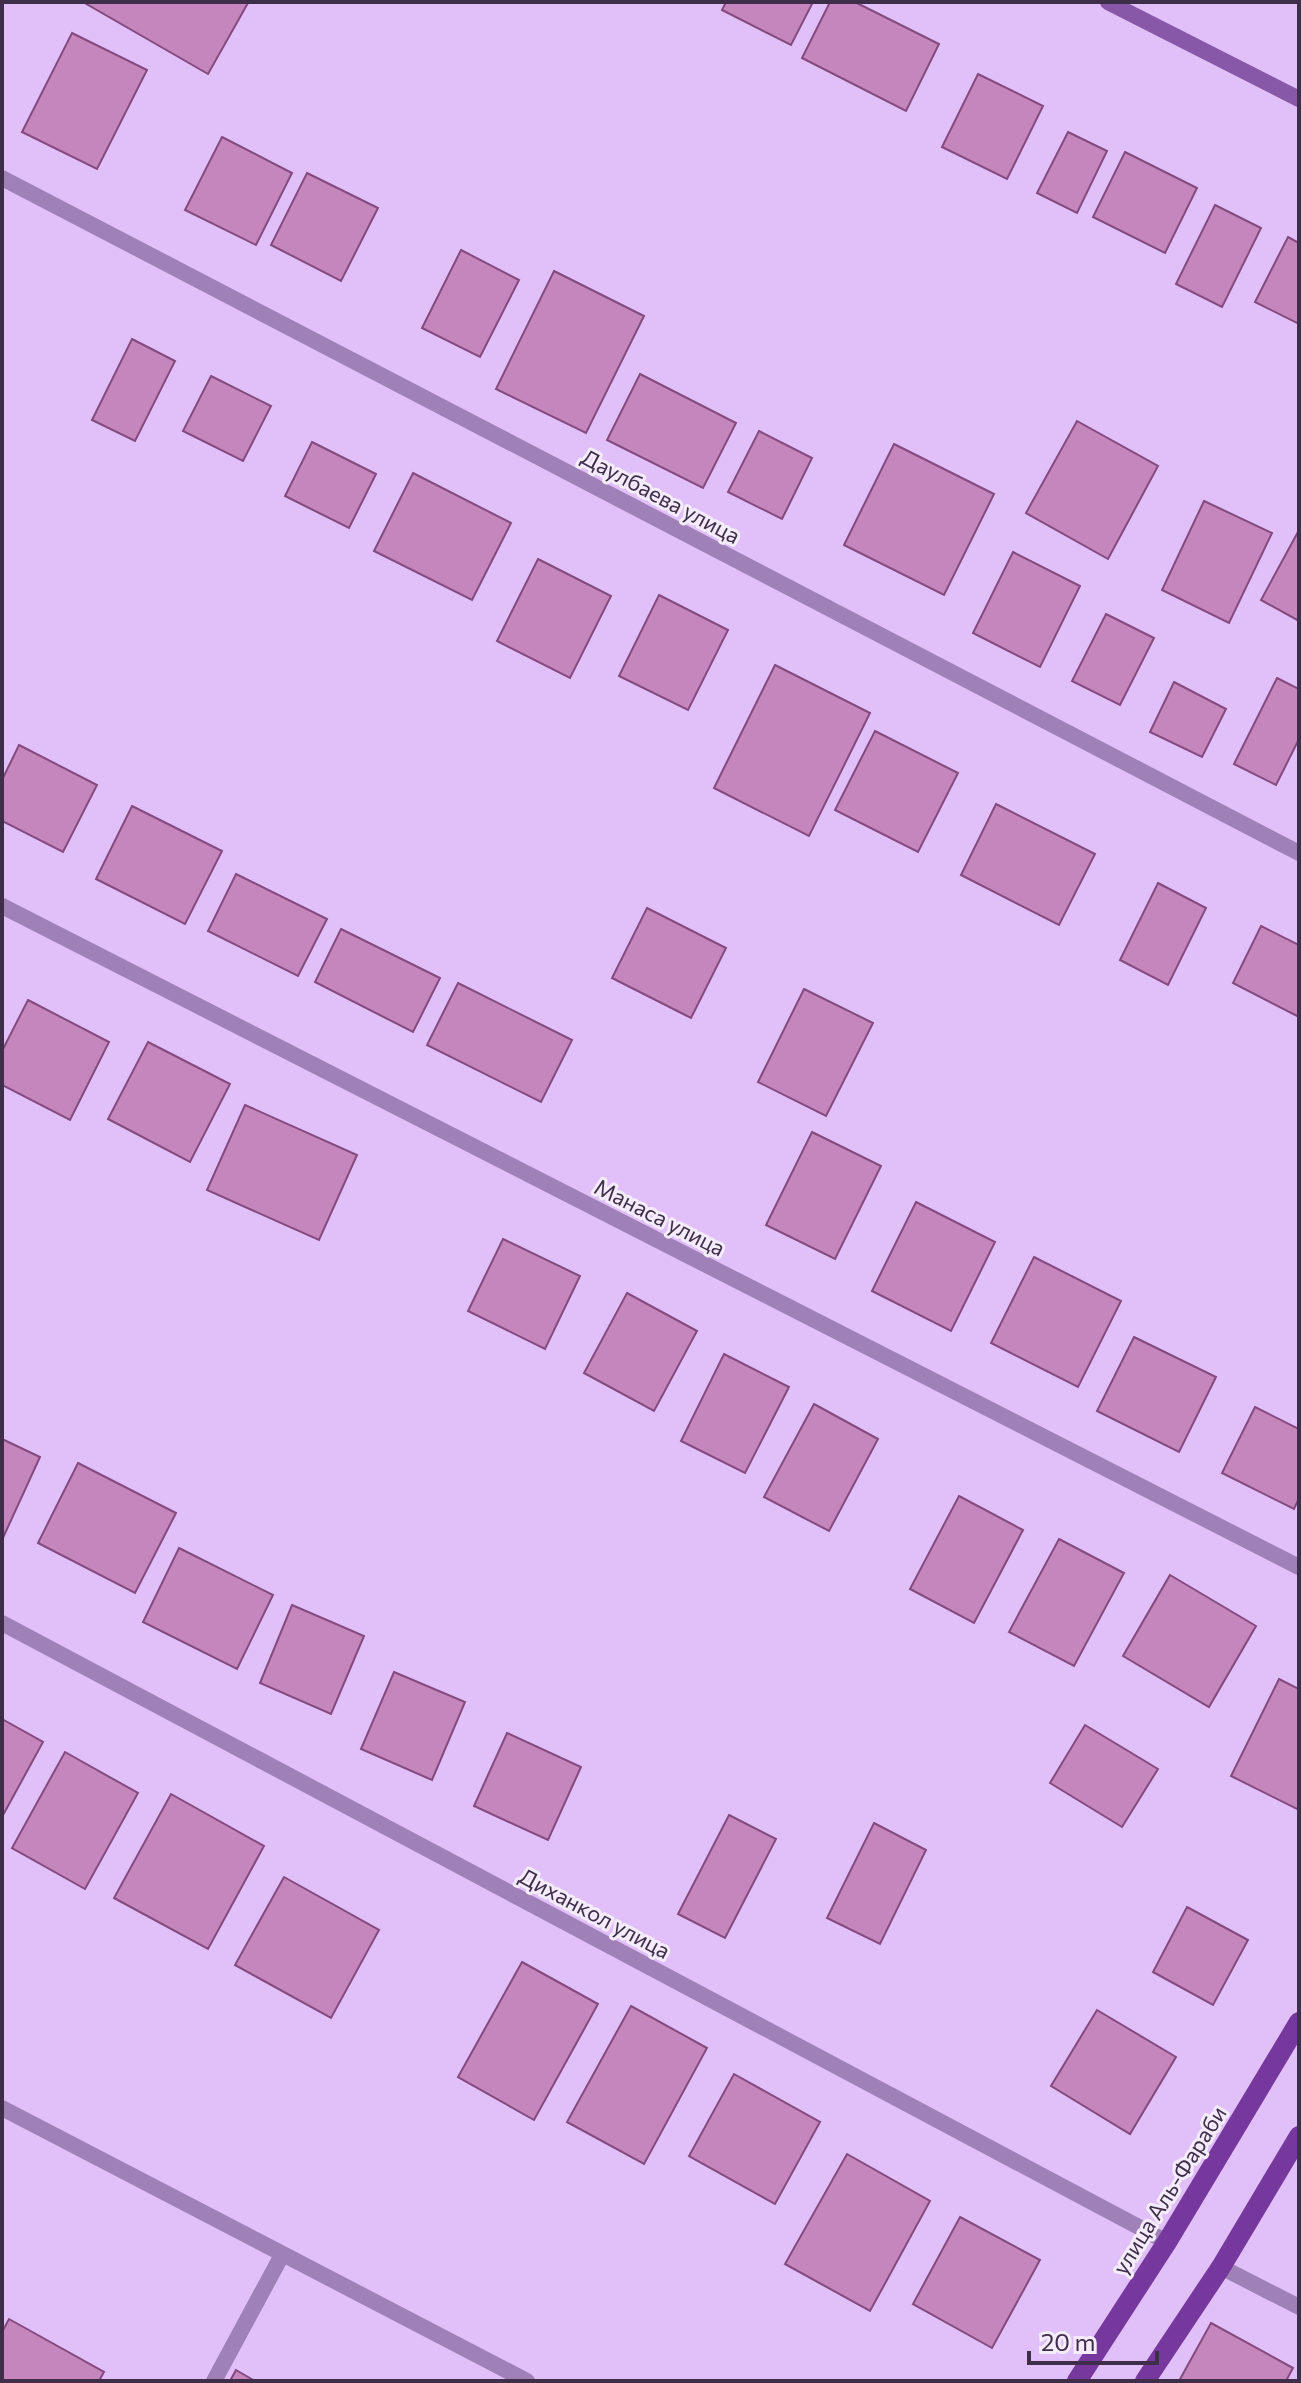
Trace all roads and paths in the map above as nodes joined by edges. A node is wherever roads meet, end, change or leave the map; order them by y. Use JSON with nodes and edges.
{"nodes":[{"id":1,"x":1108,"y":2,"type":"edge"},
{"id":2,"x":1299,"y":99,"type":"edge"},
{"id":3,"x":2,"y":178,"type":"edge"},
{"id":4,"x":1299,"y":853,"type":"edge"},
{"id":5,"x":2,"y":906,"type":"edge"},
{"id":6,"x":1299,"y":1567,"type":"edge"},
{"id":7,"x":2,"y":1623,"type":"edge"},
{"id":8,"x":1299,"y":2022,"type":"edge"},
{"id":9,"x":2,"y":2108,"type":"edge"},
{"id":10,"x":1299,"y":2136,"type":"edge"},
{"id":11,"x":1167,"y":2242,"type":"junction"},
{"id":12,"x":282,"y":2255,"type":"junction"},
{"id":13,"x":1221,"y":2267,"type":"junction"},
{"id":14,"x":1299,"y":2307,"type":"edge"},
{"id":15,"x":214,"y":2381,"type":"edge"},
{"id":16,"x":527,"y":2381,"type":"edge"},
{"id":17,"x":1077,"y":2381,"type":"edge"},
{"id":18,"x":1145,"y":2381,"type":"edge"}],
"edges":[{"from":1,"to":2,"type":"street"},
{"from":3,"to":4,"type":"street","name":"Даулбаева улица"},
{"from":5,"to":6,"type":"street","name":"Манаса улица"},
{"from":7,"to":11,"type":"street","name":"Диханкол улица"},
{"from":8,"to":11,"type":"main road","name":"улица Аль-Фараби"},
{"from":9,"to":12,"type":"street"},
{"from":10,"to":13,"type":"main road"},
{"from":11,"to":17,"type":"main road","name":"улица Аль-Фараби"},
{"from":12,"to":15,"type":"street"},
{"from":12,"to":16,"type":"street"},
{"from":13,"to":14,"type":"street"},
{"from":13,"to":18,"type":"main road"}]}
